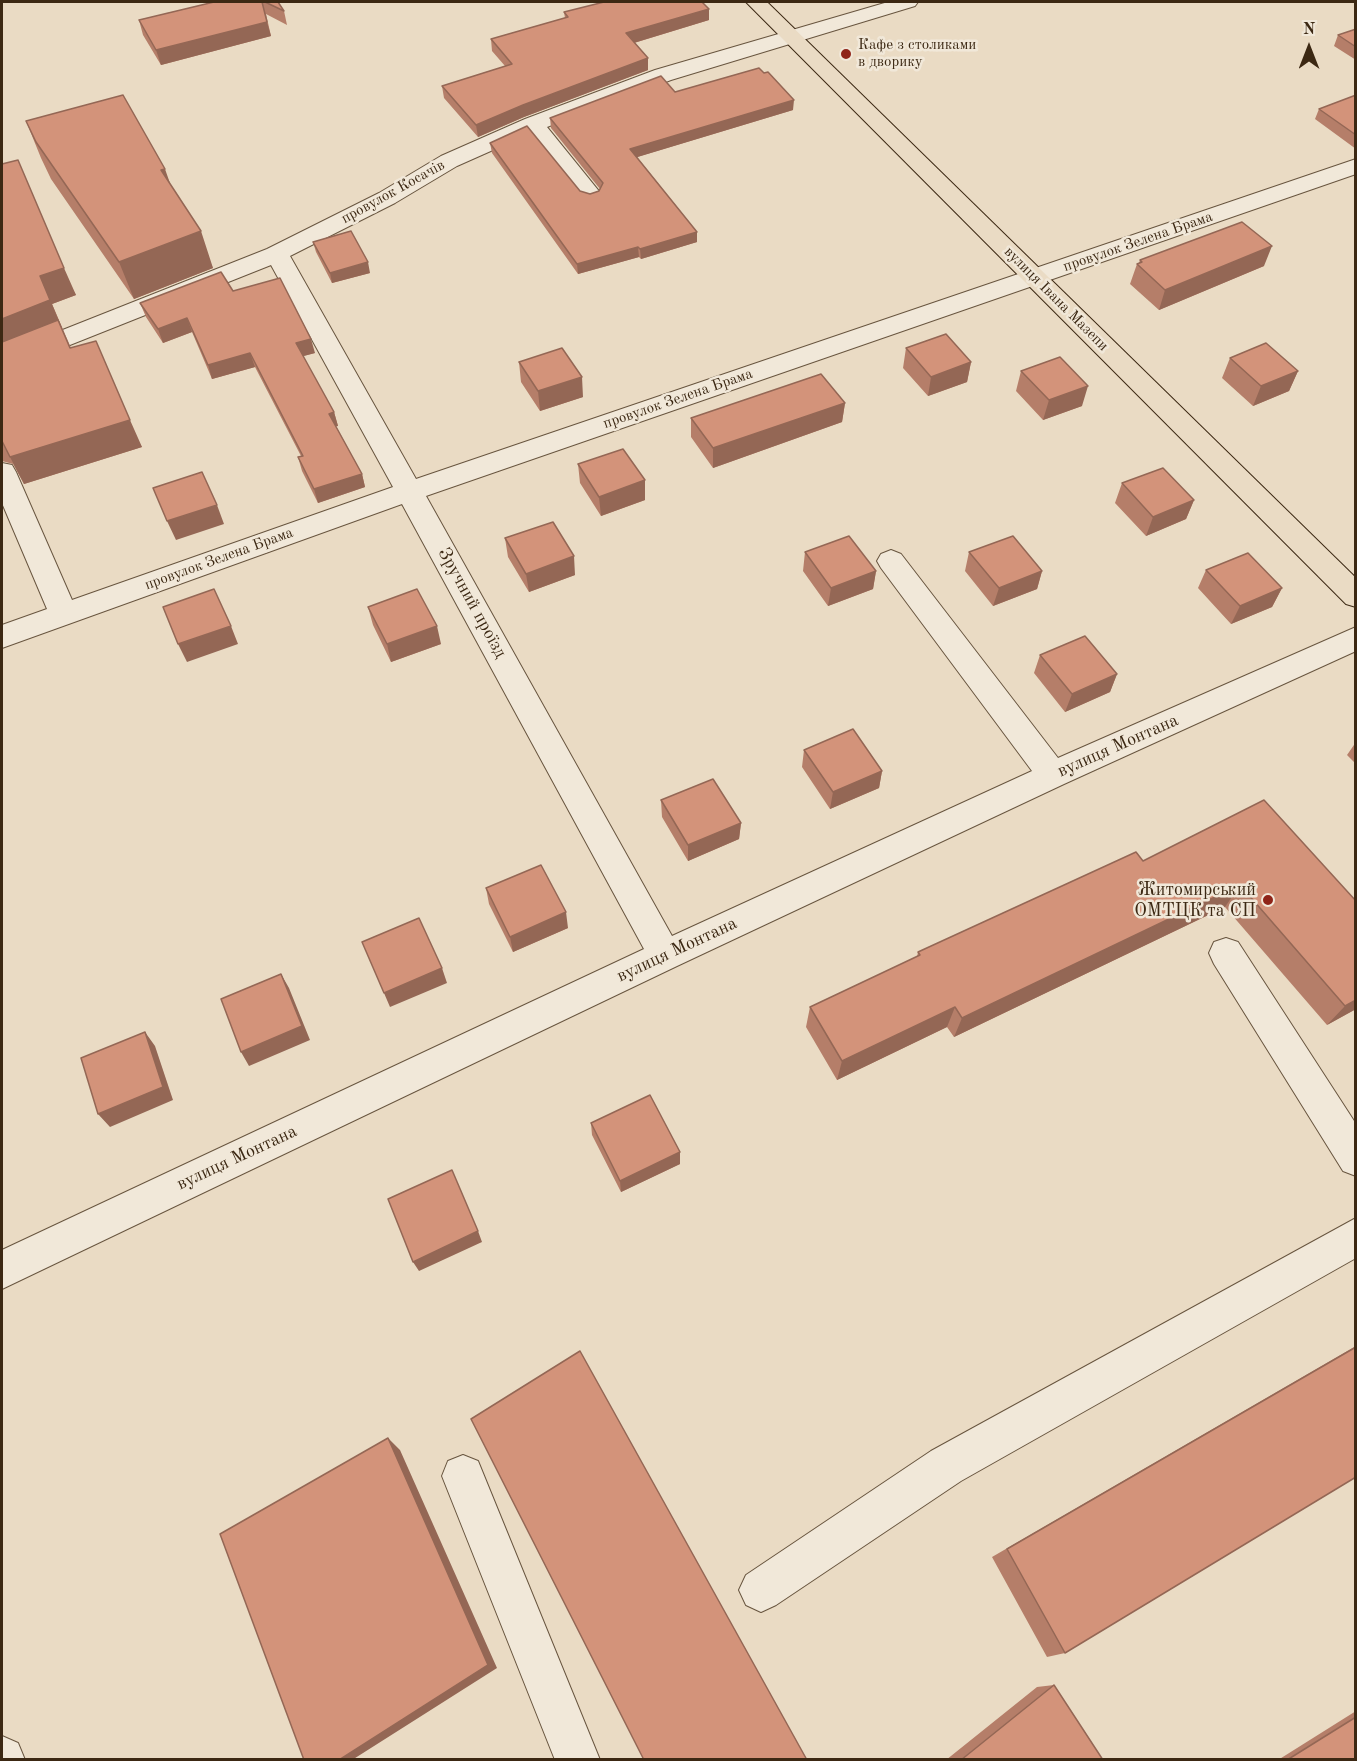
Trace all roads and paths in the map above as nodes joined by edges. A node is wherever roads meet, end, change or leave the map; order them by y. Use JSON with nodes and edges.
{"nodes":[{"id":1,"x":756,"y":2,"type":"edge"},
{"id":2,"x":908,"y":2,"type":"edge"},
{"id":3,"x":792,"y":37,"type":"junction"},
{"id":4,"x":533,"y":124,"type":"junction"},
{"id":5,"x":1356,"y":166,"type":"edge"},
{"id":6,"x":590,"y":195,"type":"edge"},
{"id":7,"x":276,"y":254,"type":"junction"},
{"id":8,"x":1034,"y":278,"type":"junction"},
{"id":9,"x":2,"y":363,"type":"edge"},
{"id":10,"x":2,"y":472,"type":"edge"},
{"id":11,"x":410,"y":491,"type":"junction"},
{"id":12,"x":891,"y":561,"type":"dead end"},
{"id":13,"x":1356,"y":596,"type":"edge"},
{"id":14,"x":64,"y":615,"type":"junction"},
{"id":15,"x":2,"y":637,"type":"edge"},
{"id":16,"x":1356,"y":638,"type":"edge"},
{"id":17,"x":1053,"y":775,"type":"junction"},
{"id":18,"x":1226,"y":953,"type":"dead end"},
{"id":19,"x":665,"y":955,"type":"junction"},
{"id":20,"x":1356,"y":1158,"type":"edge"},
{"id":21,"x":1356,"y":1237,"type":"edge"},
{"id":22,"x":2,"y":1270,"type":"edge"},
{"id":23,"x":463,"y":1476,"type":"dead end"},
{"id":24,"x":761,"y":1590,"type":"dead end"},
{"id":25,"x":578,"y":1760,"type":"edge"}],
"edges":[{"from":1,"to":3,"type":"main road","name":"вулиця Івана Мазепи"},
{"from":2,"to":3,"type":"street","name":"провулок Косачів"},
{"from":3,"to":4,"type":"street","name":"провулок Косачів"},
{"from":3,"to":8,"type":"main road","name":"вулиця Івана Мазепи"},
{"from":4,"to":6,"type":"street"},
{"from":4,"to":7,"type":"street","name":"провулок Косачів"},
{"from":5,"to":8,"type":"street","name":"провулок Зелена Брама"},
{"from":7,"to":9,"type":"street","name":"провулок Косачів"},
{"from":7,"to":11,"type":"street","name":"Зручний проїзд"},
{"from":8,"to":11,"type":"street","name":"провулок Зелена Брама"},
{"from":8,"to":13,"type":"main road","name":"вулиця Івана Мазепи"},
{"from":10,"to":14,"type":"street"},
{"from":11,"to":14,"type":"street","name":"провулок Зелена Брама"},
{"from":11,"to":19,"type":"street","name":"Зручний проїзд"},
{"from":12,"to":17,"type":"street"},
{"from":14,"to":15,"type":"street","name":"провулок Зелена Брама"},
{"from":16,"to":17,"type":"street","name":"вулиця Монтана"},
{"from":17,"to":19,"type":"street","name":"вулиця Монтана"},
{"from":18,"to":20,"type":"street"},
{"from":19,"to":22,"type":"street","name":"вулиця Монтана"},
{"from":21,"to":24,"type":"street"},
{"from":23,"to":25,"type":"street"}]}
